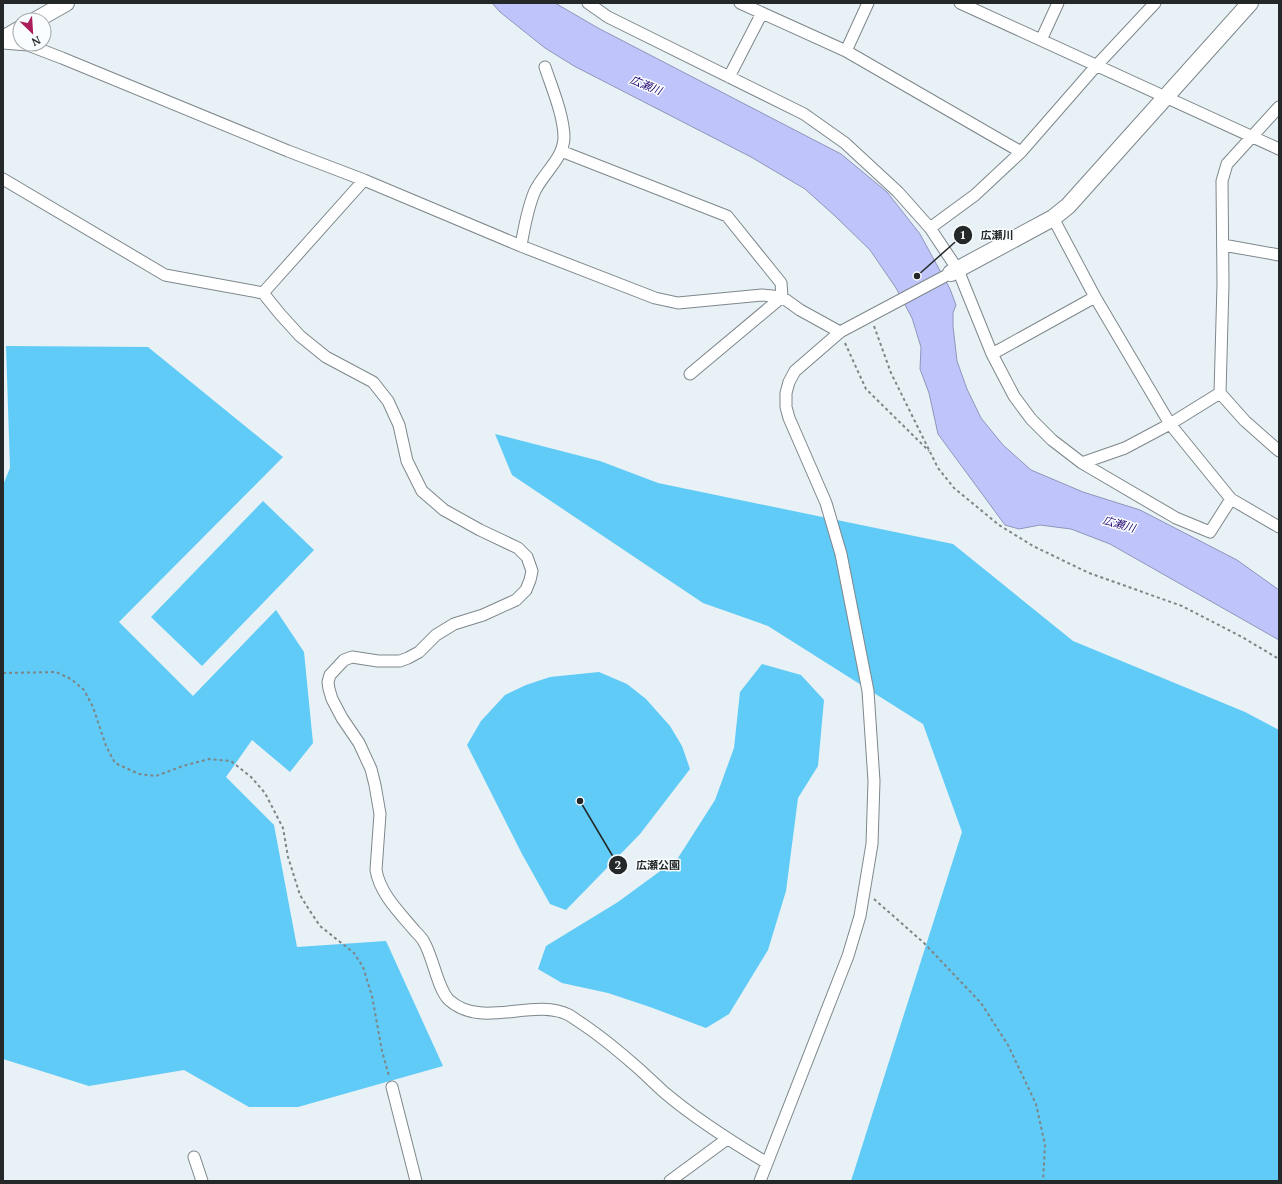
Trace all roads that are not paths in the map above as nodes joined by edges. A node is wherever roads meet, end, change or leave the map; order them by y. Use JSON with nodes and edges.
{"nodes":[{"id":1,"x":66,"y":3,"type":"edge"},
{"id":2,"x":588,"y":3,"type":"edge"},
{"id":3,"x":740,"y":3,"type":"edge"},
{"id":4,"x":868,"y":3,"type":"edge"},
{"id":5,"x":1058,"y":3,"type":"edge"},
{"id":6,"x":1155,"y":3,"type":"edge"},
{"id":7,"x":1250,"y":3,"type":"edge"},
{"id":8,"x":963,"y":4,"type":"edge"},
{"id":9,"x":50,"y":12,"type":"edge"},
{"id":10,"x":762,"y":13,"type":"junction"},
{"id":11,"x":12,"y":34,"type":"edge"},
{"id":12,"x":3,"y":39,"type":"edge"},
{"id":13,"x":1041,"y":40,"type":"junction"},
{"id":14,"x":3,"y":43,"type":"edge"},
{"id":15,"x":846,"y":51,"type":"junction"},
{"id":16,"x":1097,"y":65,"type":"junction"},
{"id":17,"x":545,"y":67,"type":"dead end"},
{"id":18,"x":729,"y":77,"type":"junction"},
{"id":19,"x":1166,"y":97,"type":"junction"},
{"id":20,"x":1279,"y":107,"type":"edge"},
{"id":21,"x":1251,"y":137,"type":"junction"},
{"id":22,"x":1279,"y":149,"type":"edge"},
{"id":23,"x":561,"y":151,"type":"junction"},
{"id":24,"x":1021,"y":152,"type":"junction"},
{"id":25,"x":3,"y":179,"type":"edge"},
{"id":26,"x":364,"y":180,"type":"junction"},
{"id":27,"x":1052,"y":218,"type":"junction"},
{"id":28,"x":930,"y":228,"type":"junction"},
{"id":29,"x":1223,"y":245,"type":"junction"},
{"id":30,"x":521,"y":246,"type":"junction"},
{"id":31,"x":1279,"y":255,"type":"edge"},
{"id":32,"x":954,"y":271,"type":"junction"},
{"id":33,"x":263,"y":293,"type":"junction"},
{"id":34,"x":782,"y":297,"type":"junction"},
{"id":35,"x":1095,"y":297,"type":"junction"},
{"id":36,"x":840,"y":332,"type":"junction"},
{"id":37,"x":992,"y":354,"type":"junction"},
{"id":38,"x":690,"y":374,"type":"dead end"},
{"id":39,"x":1220,"y":393,"type":"junction"},
{"id":40,"x":1170,"y":424,"type":"junction"},
{"id":41,"x":1279,"y":451,"type":"edge"},
{"id":42,"x":1082,"y":463,"type":"junction"},
{"id":43,"x":1231,"y":499,"type":"junction"},
{"id":44,"x":1279,"y":527,"type":"edge"},
{"id":45,"x":392,"y":1087,"type":"road end"},
{"id":46,"x":727,"y":1139,"type":"junction"},
{"id":47,"x":194,"y":1157,"type":"dead end"},
{"id":48,"x":767,"y":1163,"type":"junction"},
{"id":49,"x":202,"y":1181,"type":"edge"},
{"id":50,"x":416,"y":1181,"type":"edge"},
{"id":51,"x":670,"y":1181,"type":"edge"},
{"id":52,"x":760,"y":1181,"type":"edge"}],
"edges":[{"from":1,"to":9,"type":"street"},
{"from":2,"to":18,"type":"street"},
{"from":3,"to":10,"type":"street"},
{"from":4,"to":15,"type":"street"},
{"from":5,"to":13,"type":"street"},
{"from":6,"to":16,"type":"street"},
{"from":7,"to":19,"type":"street"},
{"from":8,"to":13,"type":"street"},
{"from":10,"to":15,"type":"street"},
{"from":10,"to":18,"type":"street"},
{"from":11,"to":12,"type":"street"},
{"from":13,"to":16,"type":"street"},
{"from":14,"to":26,"type":"street"},
{"from":15,"to":24,"type":"street"},
{"from":16,"to":19,"type":"street"},
{"from":16,"to":24,"type":"street"},
{"from":17,"to":23,"type":"street"},
{"from":18,"to":28,"type":"street"},
{"from":19,"to":21,"type":"street"},
{"from":19,"to":27,"type":"street"},
{"from":20,"to":21,"type":"street"},
{"from":21,"to":22,"type":"street"},
{"from":21,"to":29,"type":"street"},
{"from":23,"to":30,"type":"street"},
{"from":23,"to":34,"type":"street"},
{"from":24,"to":28,"type":"street"},
{"from":25,"to":33,"type":"street"},
{"from":26,"to":30,"type":"street"},
{"from":26,"to":33,"type":"street"},
{"from":27,"to":32,"type":"street"},
{"from":27,"to":35,"type":"street"},
{"from":28,"to":32,"type":"street"},
{"from":29,"to":31,"type":"street"},
{"from":29,"to":39,"type":"street"},
{"from":30,"to":34,"type":"street"},
{"from":32,"to":36,"type":"street"},
{"from":32,"to":37,"type":"street"},
{"from":33,"to":46,"type":"street"},
{"from":34,"to":36,"type":"street"},
{"from":34,"to":38,"type":"street"},
{"from":35,"to":37,"type":"street"},
{"from":35,"to":40,"type":"street"},
{"from":36,"to":48,"type":"street"},
{"from":37,"to":42,"type":"street"},
{"from":39,"to":40,"type":"street"},
{"from":39,"to":41,"type":"street"},
{"from":40,"to":42,"type":"street"},
{"from":40,"to":43,"type":"street"},
{"from":42,"to":43,"type":"street"},
{"from":43,"to":44,"type":"street"},
{"from":45,"to":50,"type":"street"},
{"from":46,"to":48,"type":"street"},
{"from":46,"to":51,"type":"street"},
{"from":47,"to":49,"type":"street"},
{"from":48,"to":52,"type":"street"}]}
